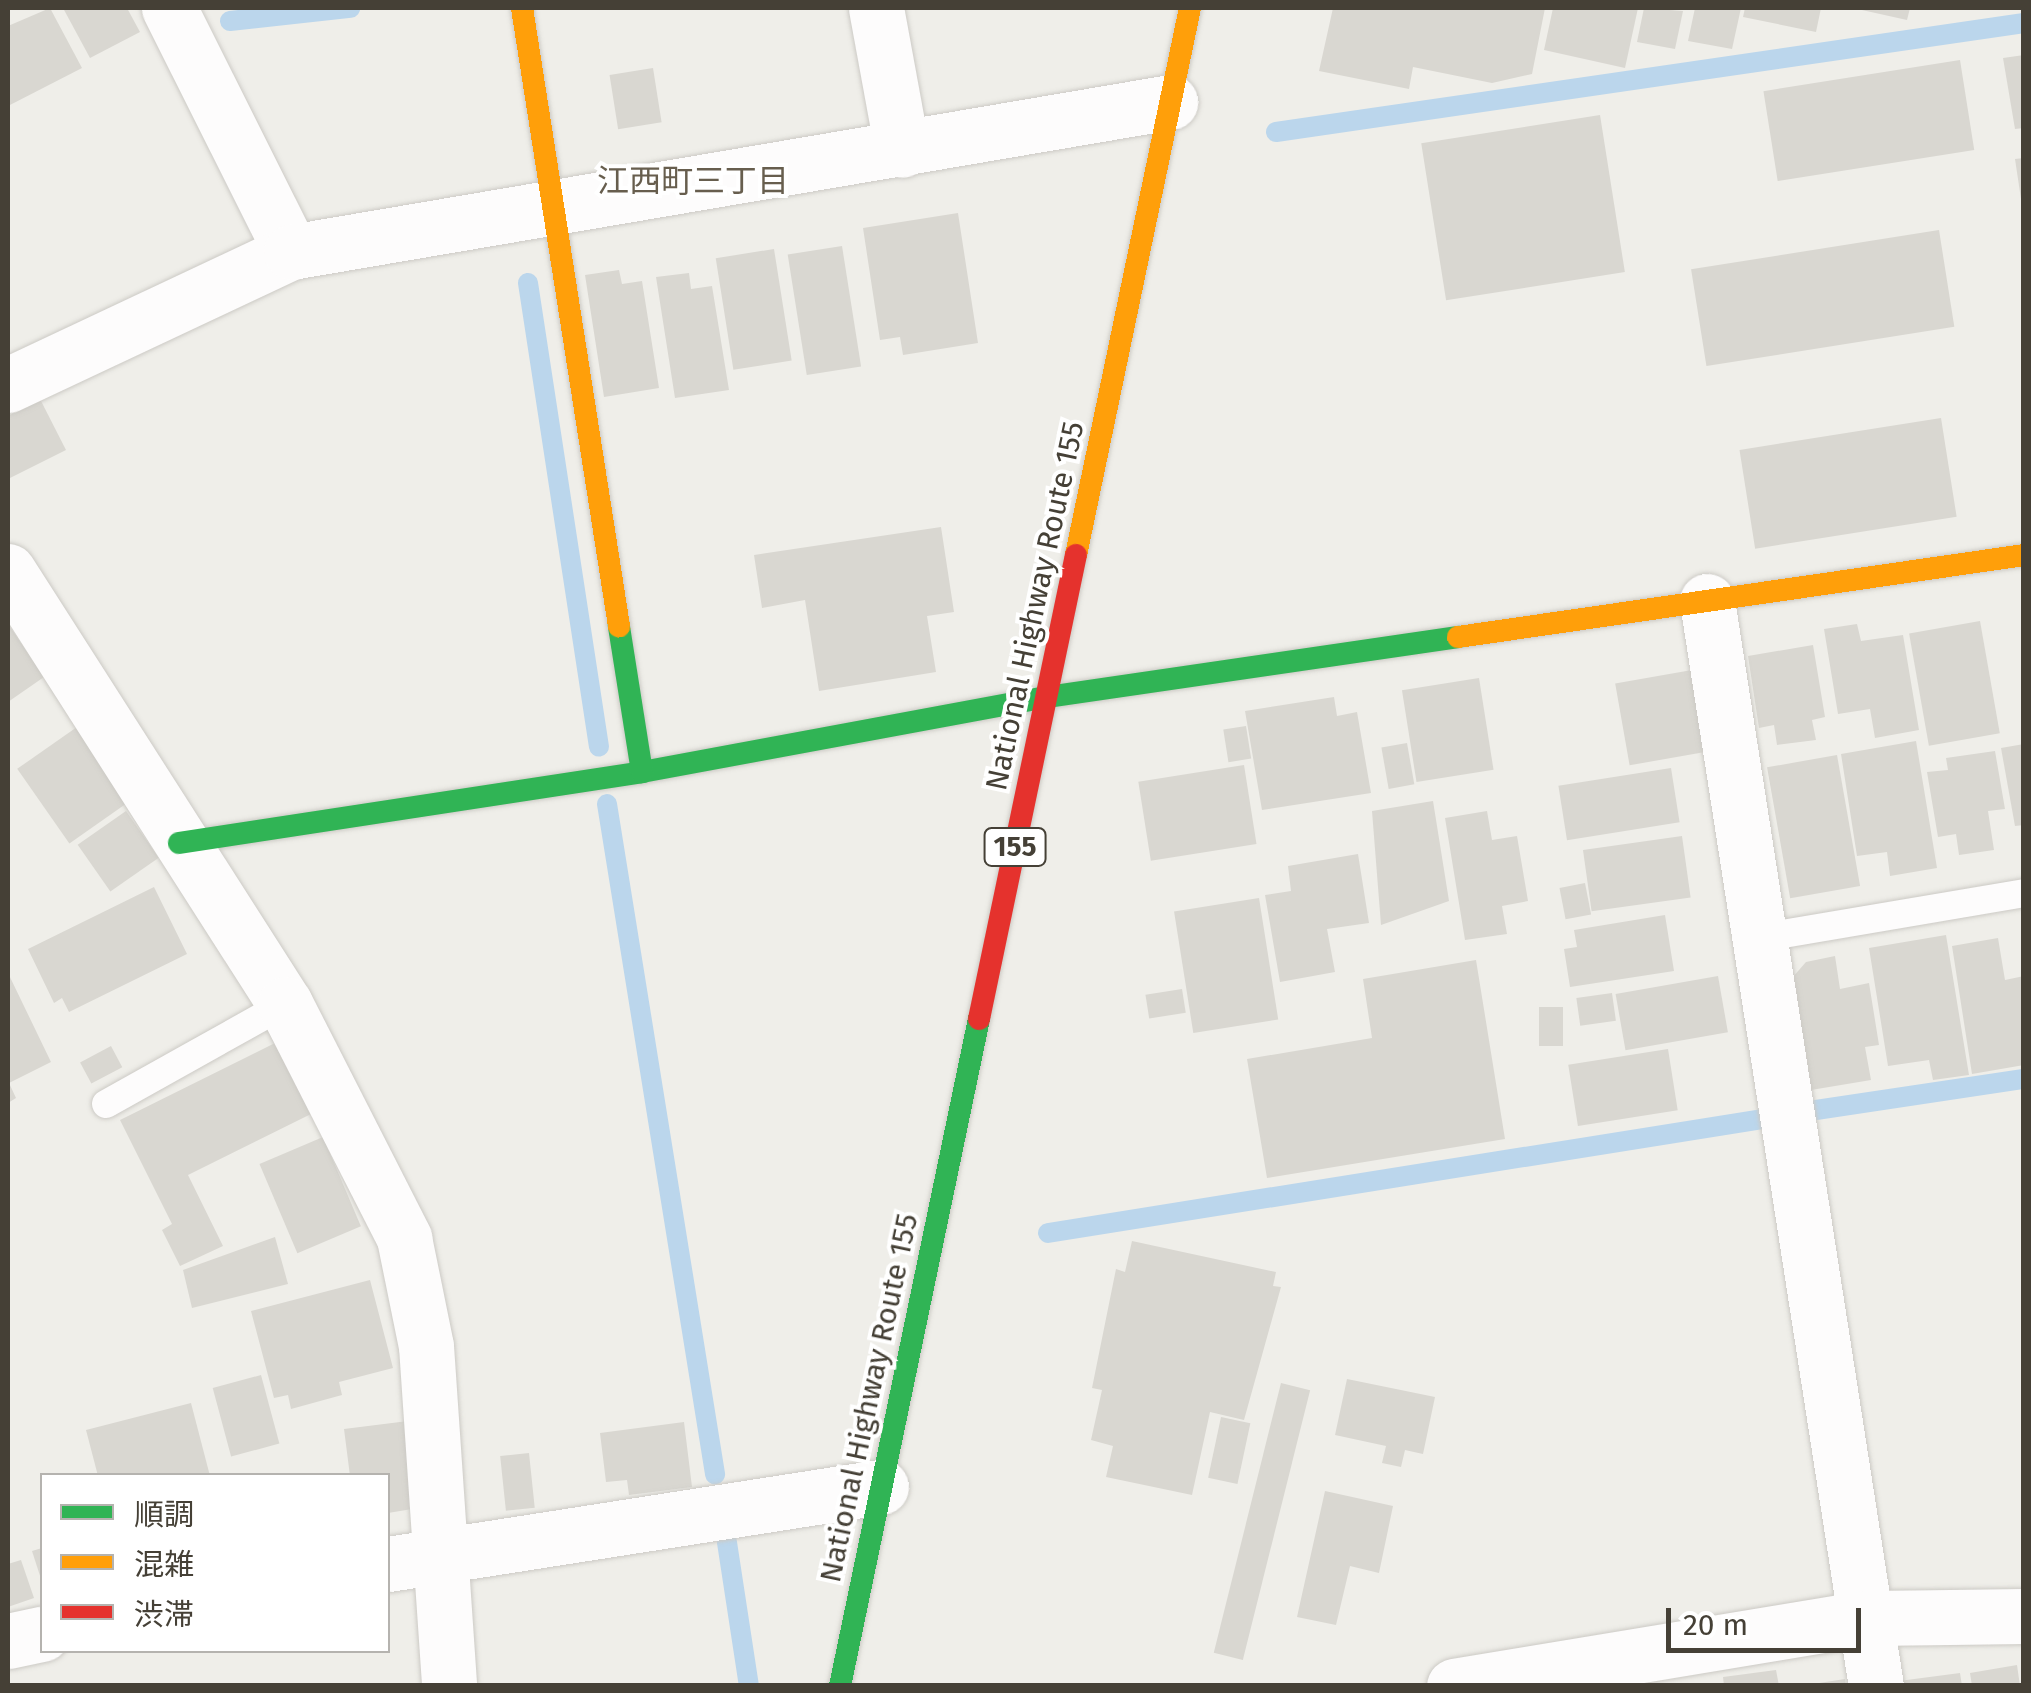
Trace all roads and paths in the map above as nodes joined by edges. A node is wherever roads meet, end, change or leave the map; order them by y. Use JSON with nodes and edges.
{"nodes":[{"id":1,"x":168,"y":8,"type":"edge"},
{"id":2,"x":522,"y":8,"type":"edge"},
{"id":3,"x":876,"y":8,"type":"edge"},
{"id":4,"x":1190,"y":8,"type":"edge"},
{"id":5,"x":1170,"y":102,"type":"junction"},
{"id":6,"x":902,"y":150,"type":"junction"},
{"id":7,"x":554,"y":213,"type":"junction"},
{"id":8,"x":291,"y":252,"type":"junction"},
{"id":9,"x":8,"y":386,"type":"edge"},
{"id":10,"x":2024,"y":554,"type":"edge"},
{"id":11,"x":8,"y":571,"type":"edge"},
{"id":12,"x":1707,"y":601,"type":"junction"},
{"id":13,"x":1046,"y":697,"type":"junction"},
{"id":14,"x":642,"y":772,"type":"junction"},
{"id":15,"x":179,"y":843,"type":"junction"},
{"id":16,"x":2024,"y":893,"type":"edge"},
{"id":17,"x":1760,"y":938,"type":"junction"},
{"id":18,"x":285,"y":1004,"type":"junction"},
{"id":19,"x":106,"y":1104,"type":"dead end"},
{"id":20,"x":881,"y":1487,"type":"junction"},
{"id":21,"x":446,"y":1552,"type":"junction"},
{"id":22,"x":390,"y":1564,"type":"edge"},
{"id":23,"x":2024,"y":1616,"type":"edge"},
{"id":24,"x":1866,"y":1618,"type":"junction"},
{"id":25,"x":40,"y":1634,"type":"edge"},
{"id":26,"x":8,"y":1641,"type":"edge"},
{"id":27,"x":1569,"y":1676,"type":"edge"},
{"id":28,"x":450,"y":1686,"type":"edge"},
{"id":29,"x":840,"y":1686,"type":"edge"},
{"id":30,"x":1454,"y":1686,"type":"edge"},
{"id":31,"x":1876,"y":1686,"type":"edge"}],
"edges":[{"from":1,"to":8,"type":"street"},
{"from":2,"to":7,"type":"main road"},
{"from":3,"to":6,"type":"street"},
{"from":4,"to":5,"type":"main road","name":"National Highway Route 155","number":"155"},
{"from":5,"to":6,"type":"street"},
{"from":5,"to":13,"type":"main road","name":"National Highway Route 155","number":"155"},
{"from":6,"to":7,"type":"street"},
{"from":7,"to":8,"type":"street"},
{"from":7,"to":14,"type":"main road"},
{"from":8,"to":9,"type":"street"},
{"from":10,"to":12,"type":"main road"},
{"from":11,"to":15,"type":"street"},
{"from":12,"to":13,"type":"main road"},
{"from":12,"to":17,"type":"street"},
{"from":13,"to":14,"type":"main road"},
{"from":13,"to":20,"type":"main road","name":"National Highway Route 155","number":"155"},
{"from":14,"to":15,"type":"main road"},
{"from":15,"to":18,"type":"street"},
{"from":16,"to":17,"type":"lane"},
{"from":17,"to":24,"type":"street"},
{"from":18,"to":19,"type":"lane"},
{"from":18,"to":21,"type":"street"},
{"from":20,"to":21,"type":"street"},
{"from":20,"to":29,"type":"main road","name":"National Highway Route 155","number":"155"},
{"from":21,"to":22,"type":"street"},
{"from":21,"to":28,"type":"street"},
{"from":23,"to":24,"type":"street"},
{"from":24,"to":27,"type":"street"},
{"from":24,"to":31,"type":"street"},
{"from":25,"to":26,"type":"street"},
{"from":27,"to":30,"type":"street"}]}
